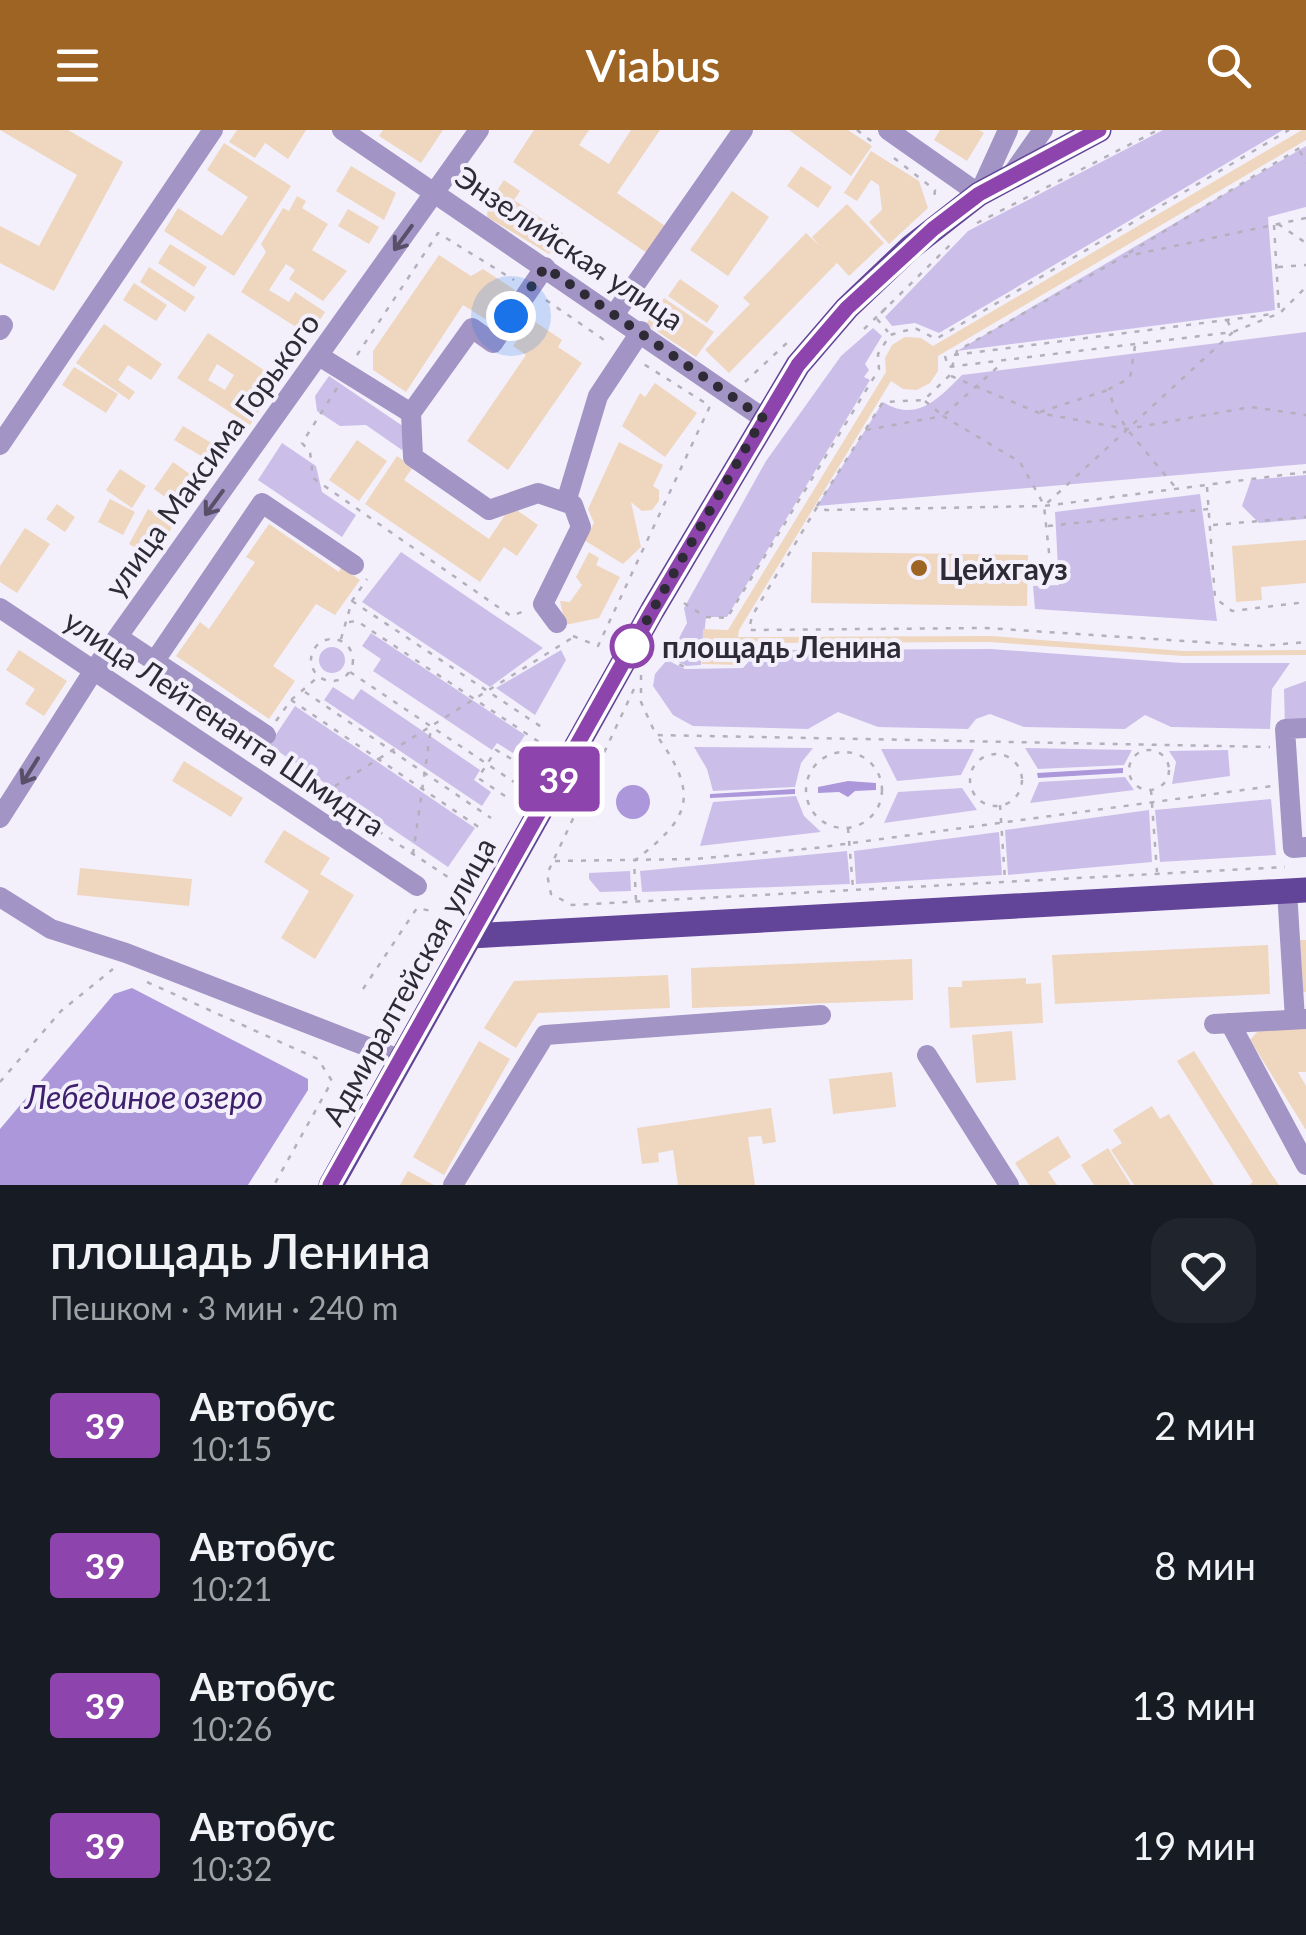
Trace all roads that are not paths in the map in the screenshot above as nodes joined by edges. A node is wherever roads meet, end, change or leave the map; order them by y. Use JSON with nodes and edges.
{"nodes":[{"id":1,"x":213,"y":130,"type":"edge"},
{"id":2,"x":342,"y":130,"type":"edge"},
{"id":3,"x":479,"y":130,"type":"edge"},
{"id":4,"x":743,"y":130,"type":"edge"},
{"id":5,"x":888,"y":130,"type":"edge"},
{"id":6,"x":1008,"y":130,"type":"edge"},
{"id":7,"x":1043,"y":130,"type":"edge"},
{"id":8,"x":1099,"y":130,"type":"edge"},
{"id":9,"x":1006,"y":183,"type":"junction"},
{"id":10,"x":436,"y":192,"type":"junction"},
{"id":11,"x":979,"y":194,"type":"junction"},
{"id":12,"x":545,"y":267,"type":"junction"},
{"id":13,"x":614,"y":315,"type":"junction"},
{"id":14,"x":641,"y":331,"type":"junction"},
{"id":15,"x":319,"y":356,"type":"junction"},
{"id":16,"x":410,"y":413,"type":"junction"},
{"id":17,"x":763,"y":418,"type":"junction"},
{"id":18,"x":0,"y":445,"type":"edge"},
{"id":19,"x":566,"y":502,"type":"junction"},
{"id":20,"x":354,"y":566,"type":"road end"},
{"id":21,"x":0,"y":608,"type":"edge"},
{"id":22,"x":557,"y":623,"type":"dead end"},
{"id":23,"x":118,"y":636,"type":"junction"},
{"id":24,"x":154,"y":662,"type":"junction"},
{"id":25,"x":94,"y":670,"type":"junction"},
{"id":26,"x":1306,"y":728,"type":"edge"},
{"id":27,"x":266,"y":734,"type":"road end"},
{"id":28,"x":0,"y":818,"type":"edge"},
{"id":29,"x":1306,"y":847,"type":"edge"},
{"id":30,"x":1293,"y":882,"type":"edge"},
{"id":31,"x":417,"y":886,"type":"dead end"},
{"id":32,"x":0,"y":897,"type":"edge"},
{"id":33,"x":470,"y":936,"type":"junction"},
{"id":34,"x":820,"y":1015,"type":"dead end"},
{"id":35,"x":1301,"y":1019,"type":"edge"},
{"id":36,"x":927,"y":1055,"type":"dead end"},
{"id":37,"x":399,"y":1059,"type":"junction"},
{"id":38,"x":1306,"y":1166,"type":"edge"},
{"id":39,"x":330,"y":1185,"type":"edge"},
{"id":40,"x":453,"y":1185,"type":"edge"},
{"id":41,"x":1009,"y":1185,"type":"edge"}],
"edges":[{"from":1,"to":18,"type":"street"},
{"from":2,"to":10,"type":"street","name":"Энзелийская улица"},
{"from":3,"to":10,"type":"street","name":"улица Максима Горького"},
{"from":4,"to":13,"type":"street"},
{"from":5,"to":11,"type":"street"},
{"from":6,"to":11,"type":"street"},
{"from":7,"to":9,"type":"street"},
{"from":8,"to":9,"type":"main road","name":"Адмиралтейская улица"},
{"from":9,"to":11,"type":"main road","name":"Адмиралтейская улица"},
{"from":10,"to":12,"type":"street","name":"Энзелийская улица"},
{"from":10,"to":15,"type":"street","name":"улица Максима Горького","one_way":true},
{"from":11,"to":17,"type":"main road","name":"Адмиралтейская улица"},
{"from":12,"to":13,"type":"street","name":"Энзелийская улица"},
{"from":12,"to":16,"type":"street"},
{"from":13,"to":14,"type":"street","name":"Энзелийская улица"},
{"from":14,"to":17,"type":"street","name":"Энзелийская улица"},
{"from":14,"to":19,"type":"street"},
{"from":15,"to":16,"type":"street"},
{"from":15,"to":23,"type":"street","name":"улица Максима Горького","one_way":true},
{"from":16,"to":19,"type":"street"},
{"from":17,"to":33,"type":"main road","name":"Адмиралтейская улица"},
{"from":19,"to":22,"type":"street"},
{"from":20,"to":24,"type":"street"},
{"from":21,"to":25,"type":"street","name":"улица Лейтенанта Шмидта"},
{"from":23,"to":24,"type":"street"},
{"from":23,"to":25,"type":"street","name":"улица Максима Горького"},
{"from":24,"to":27,"type":"street"},
{"from":25,"to":28,"type":"street","name":"улица Максима Горького","one_way":true},
{"from":25,"to":31,"type":"street","name":"улица Лейтенанта Шмидта"},
{"from":26,"to":29,"type":"street"},
{"from":30,"to":33,"type":"main road"},
{"from":30,"to":35,"type":"street"},
{"from":32,"to":37,"type":"street"},
{"from":33,"to":37,"type":"main road","name":"Адмиралтейская улица"},
{"from":34,"to":40,"type":"street"},
{"from":35,"to":38,"type":"street"},
{"from":36,"to":41,"type":"street"},
{"from":37,"to":39,"type":"main road","name":"Адмиралтейская улица"}]}
